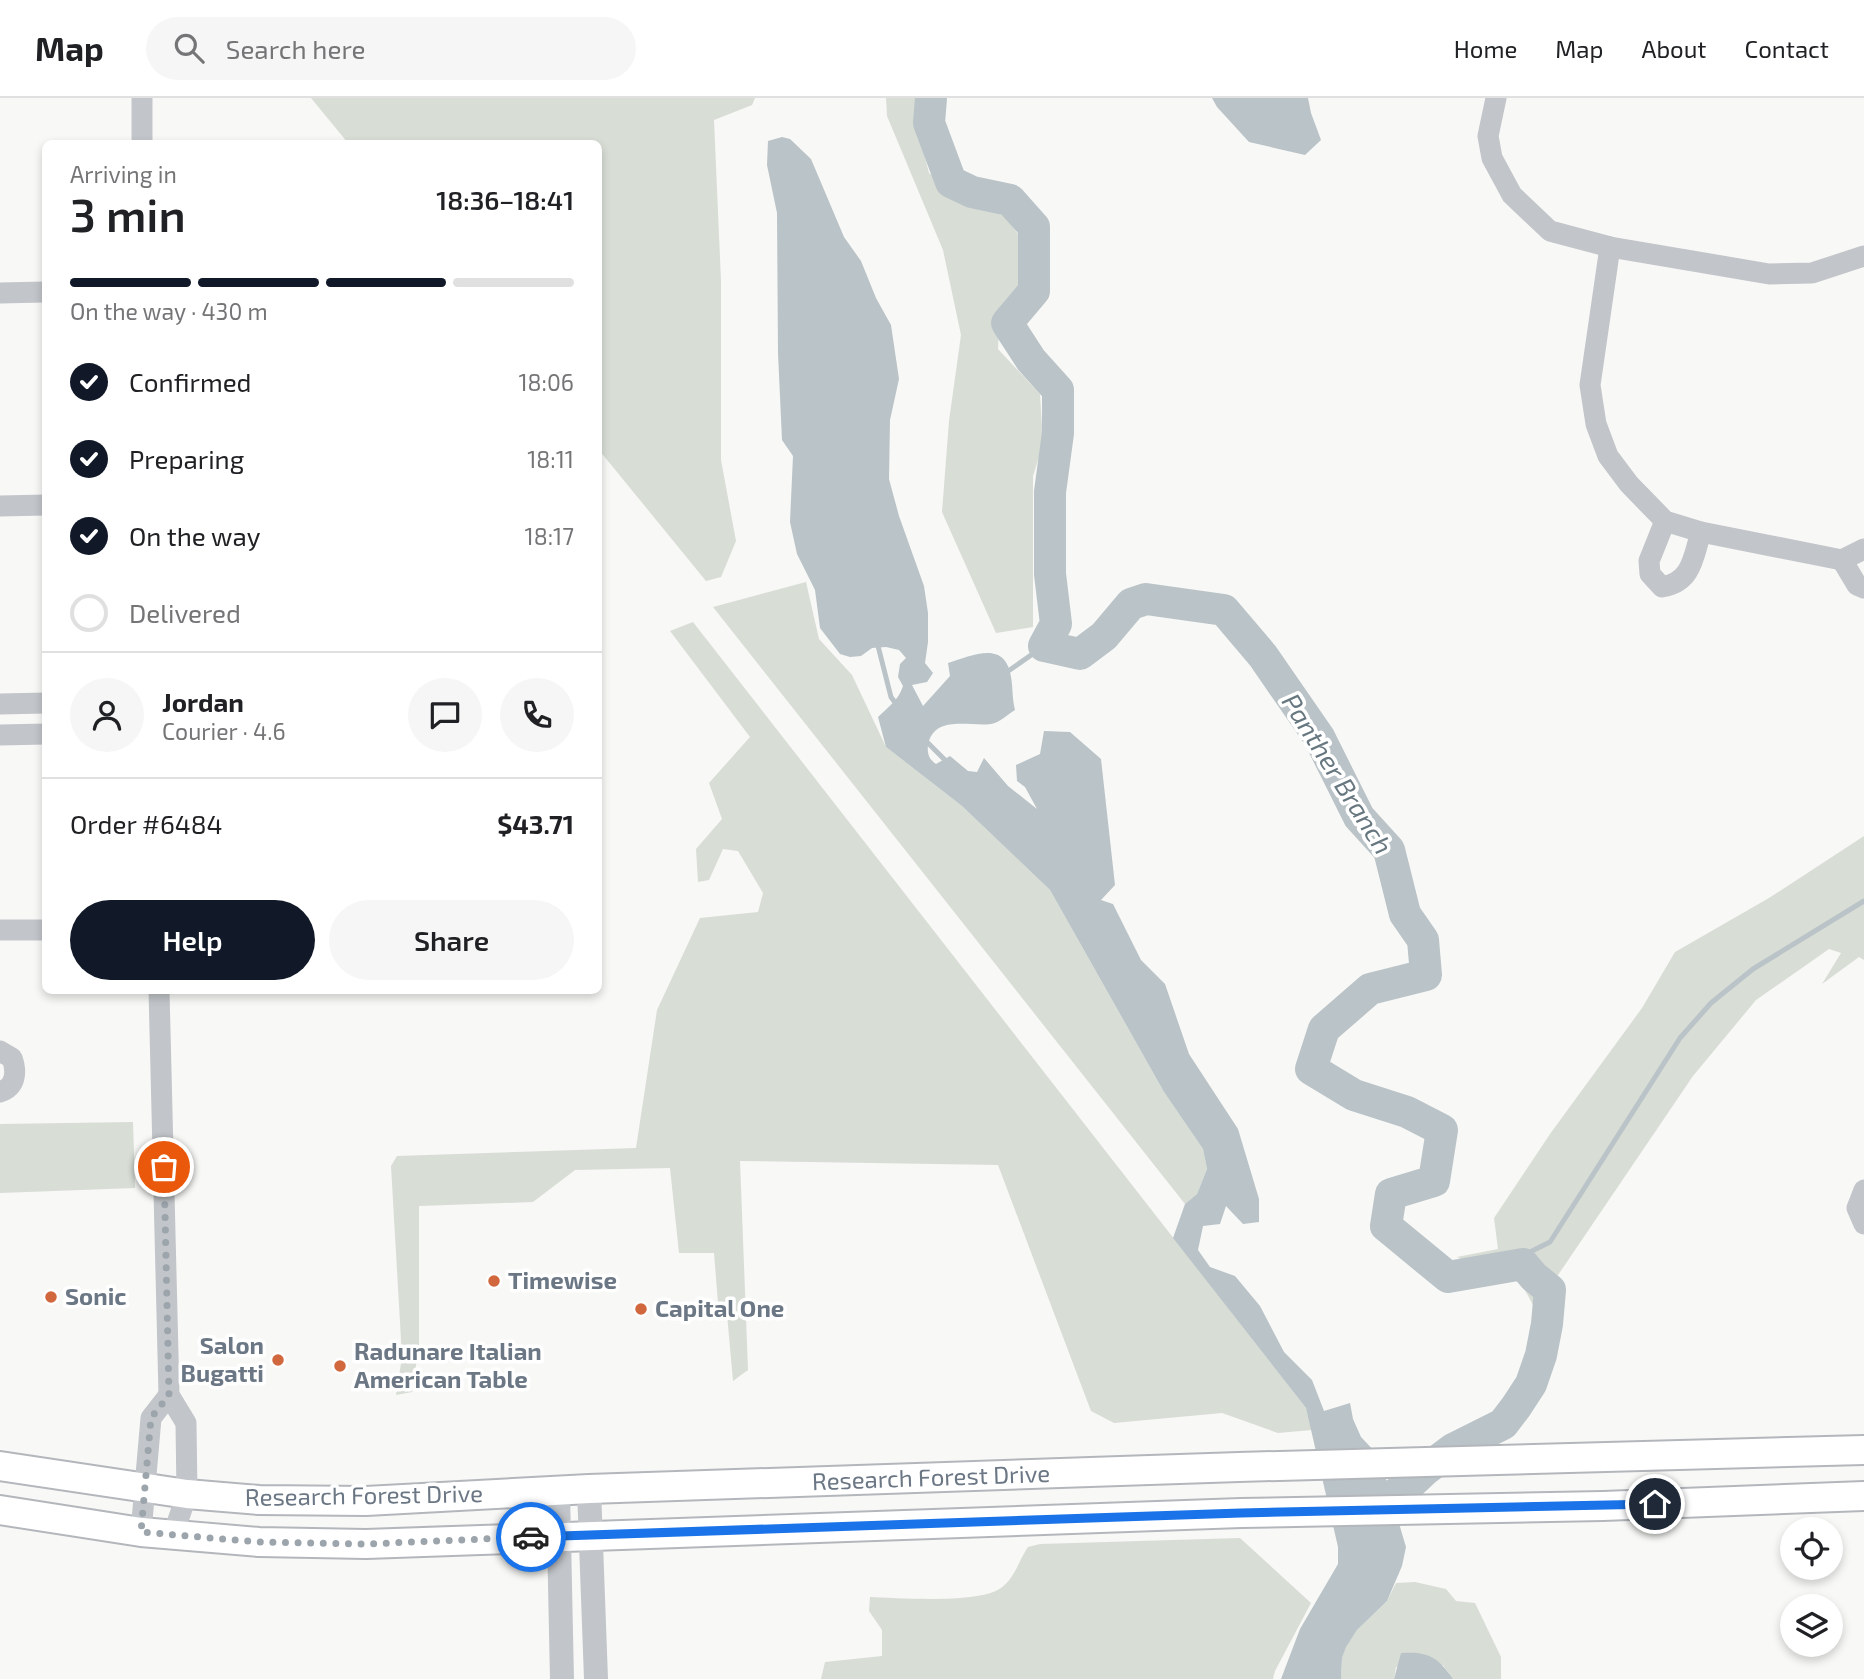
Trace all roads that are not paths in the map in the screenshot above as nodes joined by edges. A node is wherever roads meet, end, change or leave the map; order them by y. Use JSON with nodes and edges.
{"nodes":[{"id":1,"x":142,"y":98,"type":"edge"},
{"id":2,"x":1496,"y":98,"type":"edge"},
{"id":3,"x":142,"y":140,"type":"edge"},
{"id":4,"x":1610,"y":247,"type":"junction"},
{"id":5,"x":1864,"y":256,"type":"edge"},
{"id":6,"x":42,"y":292,"type":"edge"},
{"id":7,"x":0,"y":293,"type":"edge"},
{"id":8,"x":42,"y":505,"type":"edge"},
{"id":9,"x":0,"y":506,"type":"edge"},
{"id":10,"x":1665,"y":521,"type":"junction"},
{"id":11,"x":1701,"y":532,"type":"junction"},
{"id":12,"x":1864,"y":549,"type":"edge"},
{"id":13,"x":1842,"y":560,"type":"junction"},
{"id":14,"x":1864,"y":588,"type":"edge"},
{"id":15,"x":42,"y":703,"type":"edge"},
{"id":16,"x":0,"y":704,"type":"edge"},
{"id":17,"x":42,"y":734,"type":"edge"},
{"id":18,"x":0,"y":735,"type":"edge"},
{"id":19,"x":0,"y":930,"type":"edge"},
{"id":20,"x":42,"y":930,"type":"edge"},
{"id":21,"x":159,"y":994,"type":"edge"},
{"id":22,"x":0,"y":1051,"type":"edge"},
{"id":23,"x":0,"y":1092,"type":"edge"},
{"id":24,"x":1864,"y":1190,"type":"edge"},
{"id":25,"x":1864,"y":1224,"type":"edge"},
{"id":26,"x":169,"y":1395,"type":"junction"},
{"id":27,"x":1864,"y":1450,"type":"edge"},
{"id":28,"x":0,"y":1466,"type":"edge"},
{"id":29,"x":589,"y":1489,"type":"junction"},
{"id":30,"x":146,"y":1490,"type":"junction"},
{"id":31,"x":558,"y":1491,"type":"junction"},
{"id":32,"x":187,"y":1494,"type":"junction"},
{"id":33,"x":1864,"y":1496,"type":"edge"},
{"id":34,"x":0,"y":1510,"type":"edge"},
{"id":35,"x":141,"y":1532,"type":"junction"},
{"id":36,"x":173,"y":1535,"type":"junction"},
{"id":37,"x":590,"y":1535,"type":"junction"},
{"id":38,"x":557,"y":1536,"type":"junction"},
{"id":39,"x":562,"y":1679,"type":"edge"},
{"id":40,"x":596,"y":1679,"type":"edge"}],
"edges":[{"from":1,"to":3,"type":"street"},
{"from":2,"to":4,"type":"street"},
{"from":4,"to":5,"type":"street"},
{"from":4,"to":10,"type":"street"},
{"from":6,"to":7,"type":"street"},
{"from":8,"to":9,"type":"street"},
{"from":10,"to":11,"type":"street"},
{"from":10,"to":11,"type":"street"},
{"from":11,"to":13,"type":"street"},
{"from":12,"to":13,"type":"street"},
{"from":13,"to":14,"type":"street"},
{"from":15,"to":16,"type":"street"},
{"from":17,"to":18,"type":"street"},
{"from":19,"to":20,"type":"street"},
{"from":21,"to":26,"type":"street"},
{"from":22,"to":23,"type":"street"},
{"from":24,"to":25,"type":"street"},
{"from":26,"to":30,"type":"street"},
{"from":26,"to":32,"type":"street"},
{"from":27,"to":29,"type":"main road","name":"Research Forest Drive"},
{"from":28,"to":30,"type":"main road","name":"Research Forest Drive"},
{"from":29,"to":31,"type":"main road","name":"Research Forest Drive"},
{"from":29,"to":37,"type":"street"},
{"from":30,"to":32,"type":"main road","name":"Research Forest Drive"},
{"from":30,"to":35,"type":"street"},
{"from":31,"to":32,"type":"main road","name":"Research Forest Drive"},
{"from":31,"to":38,"type":"street"},
{"from":32,"to":36,"type":"street"},
{"from":33,"to":37,"type":"main road","name":"Research Forest Drive"},
{"from":34,"to":35,"type":"main road","name":"Research Forest Drive"},
{"from":35,"to":36,"type":"main road","name":"Research Forest Drive"},
{"from":36,"to":38,"type":"main road","name":"Research Forest Drive"},
{"from":37,"to":38,"type":"main road","name":"Research Forest Drive"},
{"from":37,"to":40,"type":"street"},
{"from":38,"to":39,"type":"street"}]}
